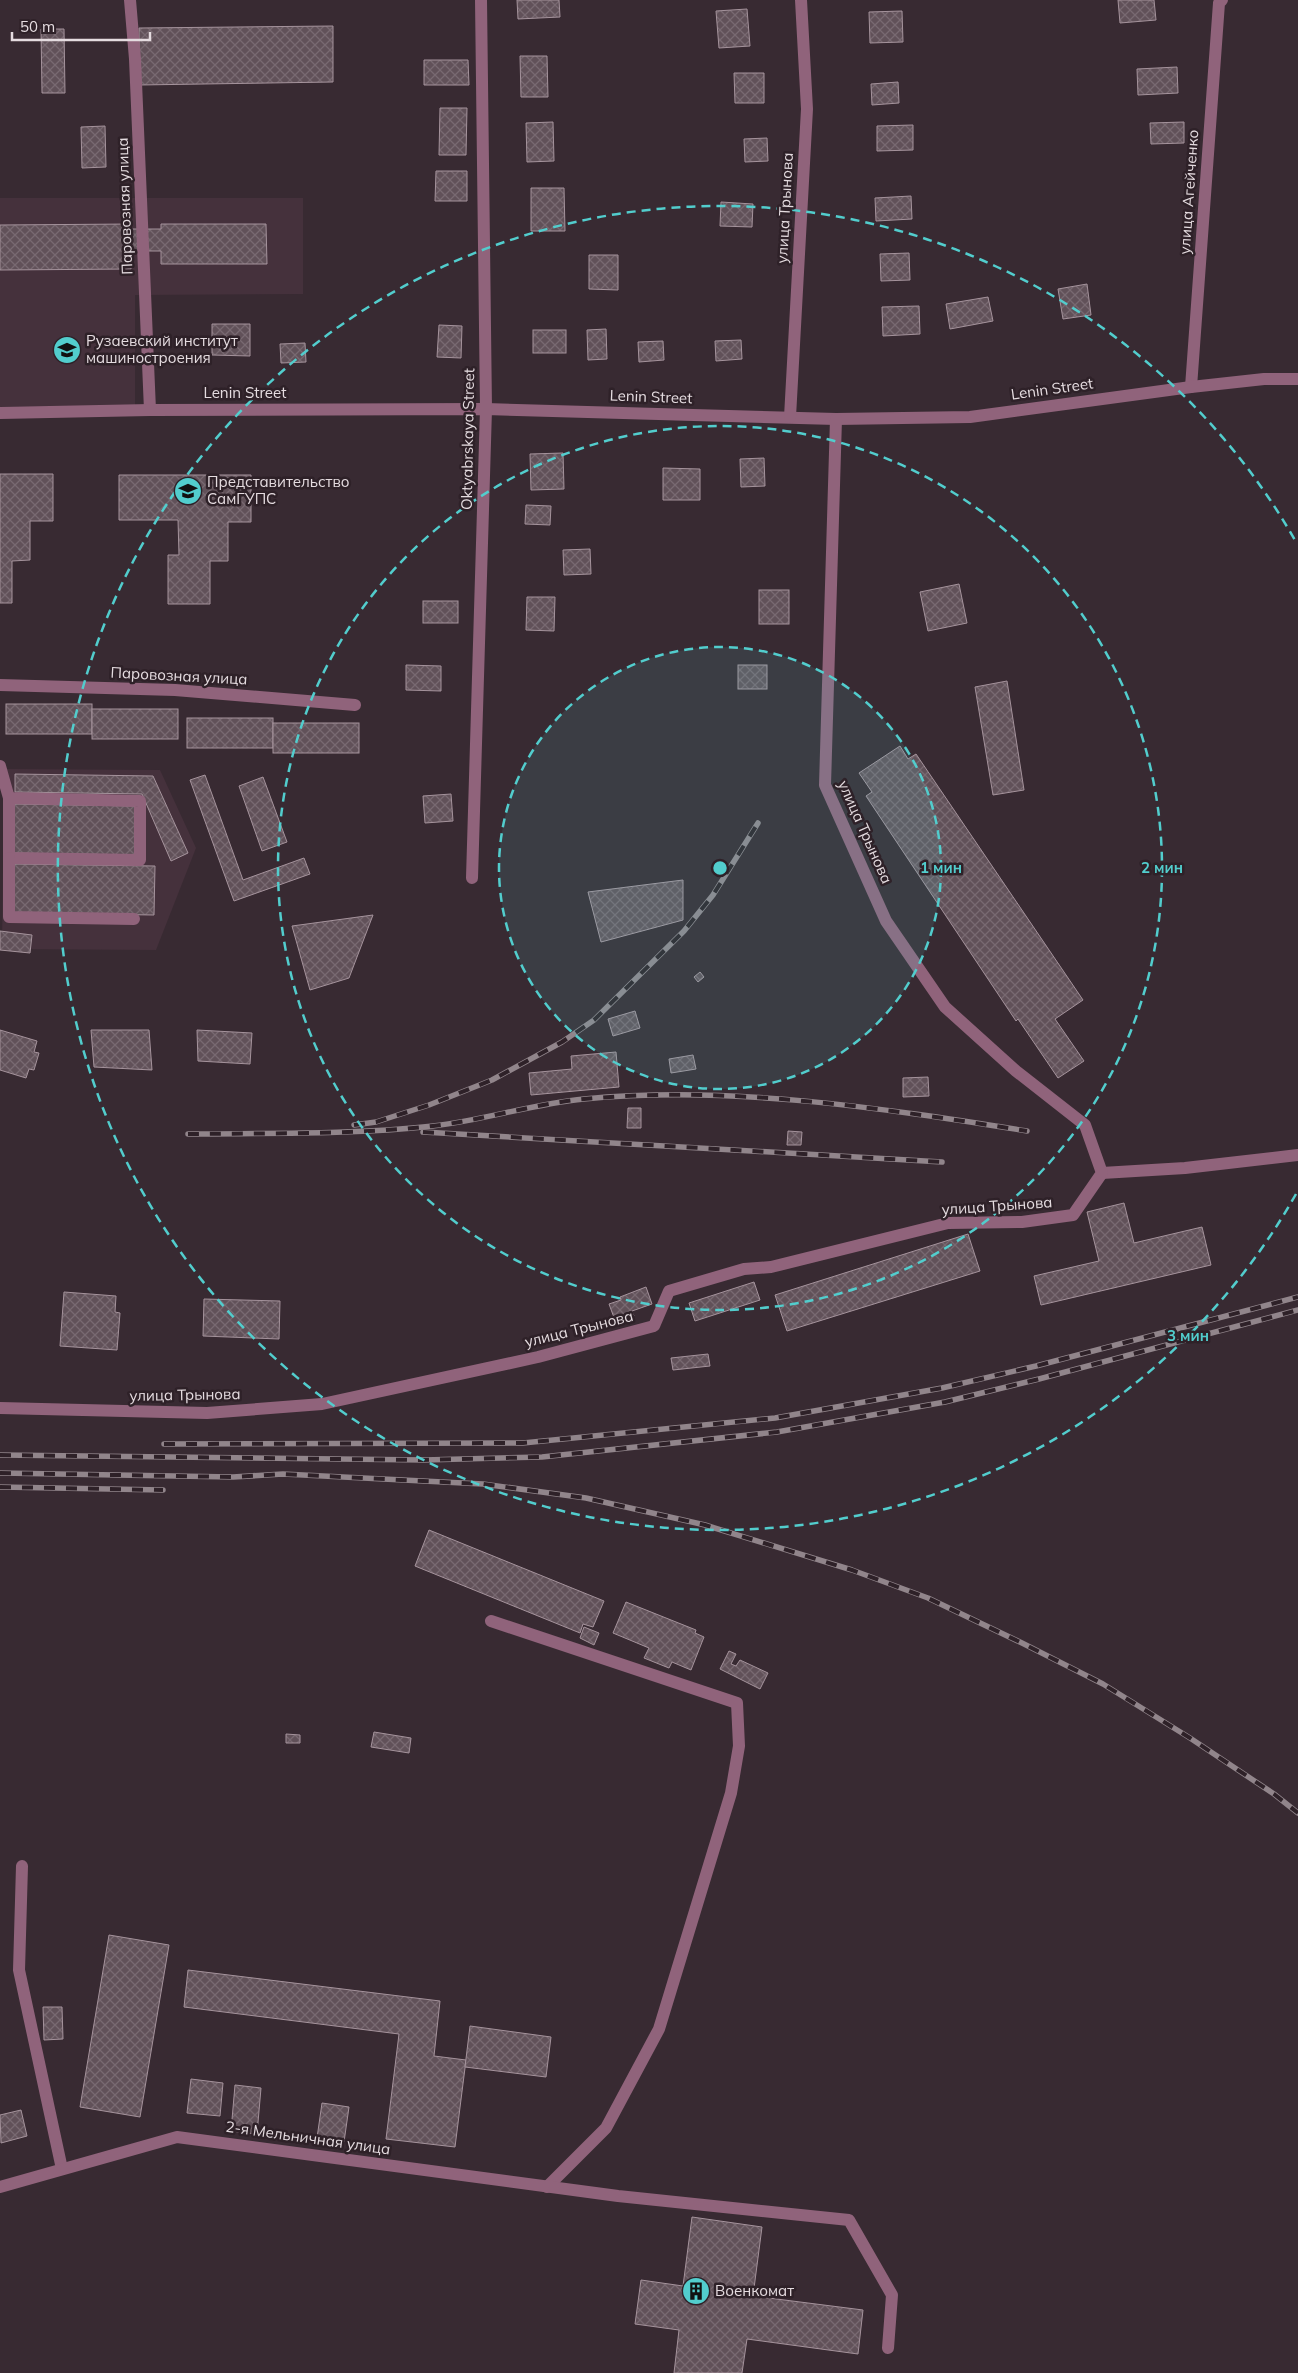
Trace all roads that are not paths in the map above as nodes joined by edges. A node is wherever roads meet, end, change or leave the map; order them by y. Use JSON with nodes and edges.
{"nodes":[{"id":1,"x":130,"y":0,"type":"edge"},
{"id":2,"x":481,"y":0,"type":"edge"},
{"id":3,"x":801,"y":0,"type":"edge"},
{"id":4,"x":1220,"y":2,"type":"edge"},
{"id":5,"x":1298,"y":379,"type":"edge"},
{"id":6,"x":1191,"y":387,"type":"junction"},
{"id":7,"x":486,"y":409,"type":"junction"},
{"id":8,"x":150,"y":410,"type":"junction"},
{"id":9,"x":0,"y":413,"type":"edge"},
{"id":10,"x":790,"y":417,"type":"junction"},
{"id":11,"x":836,"y":419,"type":"junction"},
{"id":12,"x":0,"y":685,"type":"edge"},
{"id":13,"x":356,"y":705,"type":"dead end"},
{"id":14,"x":0,"y":766,"type":"edge"},
{"id":15,"x":9,"y":798,"type":"junction"},
{"id":16,"x":9,"y":858,"type":"junction"},
{"id":17,"x":472,"y":878,"type":"dead end"},
{"id":18,"x":134,"y":919,"type":"dead end"},
{"id":19,"x":1298,"y":1154,"type":"edge"},
{"id":20,"x":1102,"y":1173,"type":"junction"},
{"id":21,"x":0,"y":1408,"type":"edge"},
{"id":22,"x":491,"y":1621,"type":"dead end"},
{"id":23,"x":22,"y":1866,"type":"dead end"},
{"id":24,"x":62,"y":2169,"type":"junction"},
{"id":25,"x":0,"y":2187,"type":"edge"},
{"id":26,"x":547,"y":2187,"type":"junction"},
{"id":27,"x":888,"y":2348,"type":"dead end"}],
"edges":[{"from":1,"to":8,"type":"street","name":"Паровозная улица"},
{"from":2,"to":7,"type":"street","name":"Oktyabrskaya Street"},
{"from":3,"to":10,"type":"street","name":"улица Трынова"},
{"from":4,"to":6,"type":"street","name":"улица Агейченко"},
{"from":5,"to":6,"type":"street","name":"Lenin Street"},
{"from":6,"to":11,"type":"street","name":"Lenin Street"},
{"from":7,"to":8,"type":"street","name":"Lenin Street"},
{"from":7,"to":10,"type":"street","name":"Lenin Street"},
{"from":7,"to":17,"type":"street","name":"Oktyabrskaya Street"},
{"from":8,"to":9,"type":"street","name":"Lenin Street"},
{"from":10,"to":11,"type":"street","name":"Lenin Street"},
{"from":11,"to":20,"type":"street","name":"улица Трынова"},
{"from":12,"to":13,"type":"street","name":"Паровозная улица"},
{"from":14,"to":15,"type":"street"},
{"from":15,"to":16,"type":"street"},
{"from":15,"to":16,"type":"street"},
{"from":16,"to":18,"type":"street"},
{"from":19,"to":20,"type":"street"},
{"from":20,"to":21,"type":"street","name":"улица Трынова"},
{"from":22,"to":26,"type":"street"},
{"from":23,"to":24,"type":"street"},
{"from":24,"to":25,"type":"street","name":"2-я Мельничная улица"},
{"from":24,"to":26,"type":"street","name":"2-я Мельничная улица"},
{"from":26,"to":27,"type":"street","name":"2-я Мельничная улица"}]}
